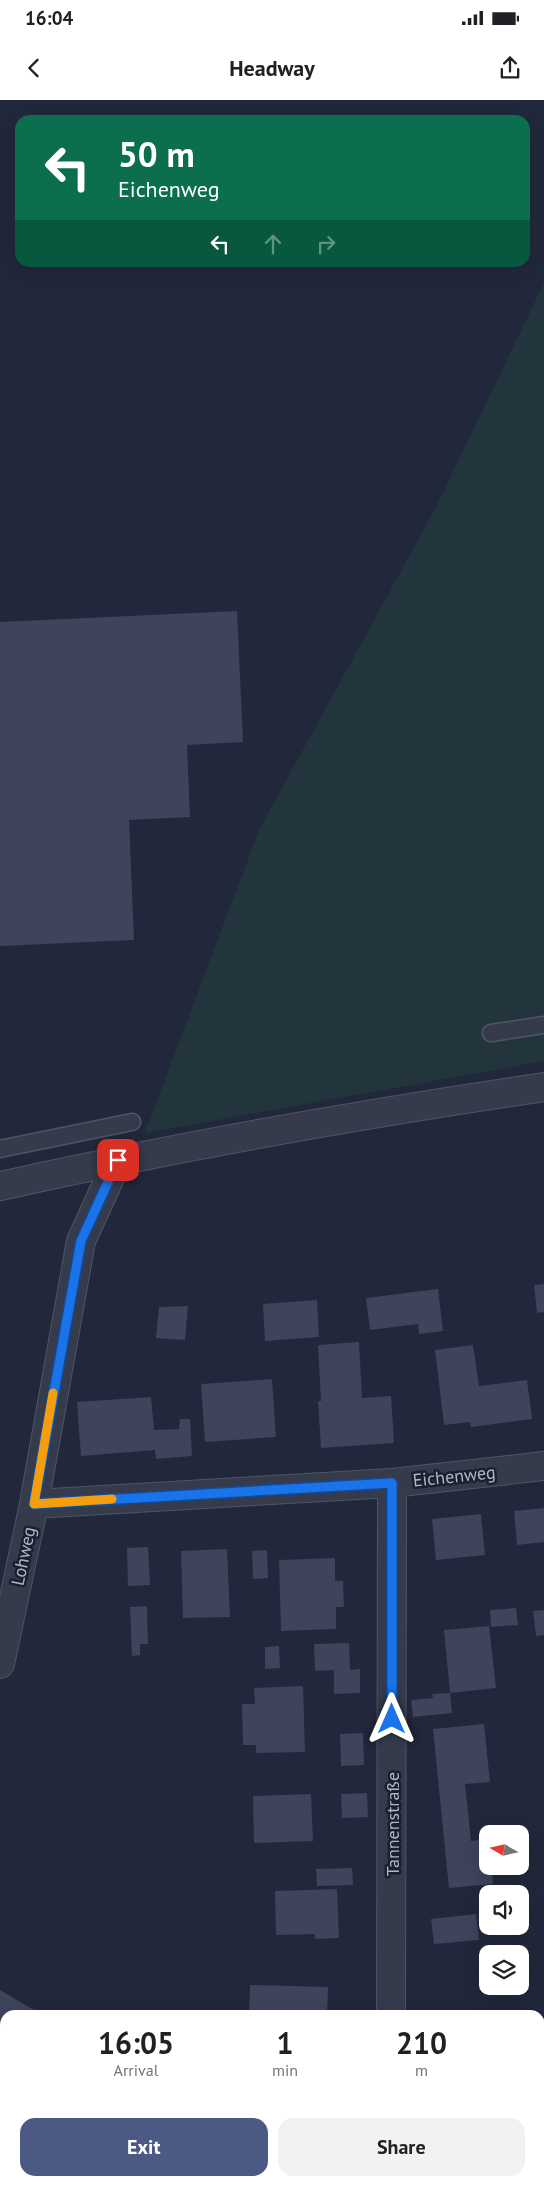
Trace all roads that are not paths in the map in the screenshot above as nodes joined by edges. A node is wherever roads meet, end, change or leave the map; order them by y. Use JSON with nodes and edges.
{"nodes":[{"id":1,"x":544,"y":1025,"type":"edge"},
{"id":2,"x":491,"y":1033,"type":"dead end"},
{"id":3,"x":544,"y":1087,"type":"edge"},
{"id":4,"x":132,"y":1122,"type":"dead end"},
{"id":5,"x":0,"y":1149,"type":"edge"},
{"id":6,"x":118,"y":1160,"type":"junction"},
{"id":7,"x":0,"y":1186,"type":"edge"},
{"id":8,"x":544,"y":1466,"type":"edge"},
{"id":9,"x":392,"y":1483,"type":"junction"},
{"id":10,"x":34,"y":1504,"type":"junction"},
{"id":11,"x":0,"y":1664,"type":"edge"},
{"id":12,"x":391,"y":2010,"type":"edge"}],
"edges":[{"from":1,"to":2,"type":"lane"},
{"from":3,"to":6,"type":"street"},
{"from":4,"to":5,"type":"lane"},
{"from":6,"to":7,"type":"street"},
{"from":6,"to":10,"type":"street","name":"Lohweg"},
{"from":8,"to":9,"type":"street","name":"Eichenweg"},
{"from":9,"to":10,"type":"street","name":"Eichenweg"},
{"from":9,"to":12,"type":"street","name":"Tannenstraße"},
{"from":10,"to":11,"type":"street","name":"Lohweg"}]}
